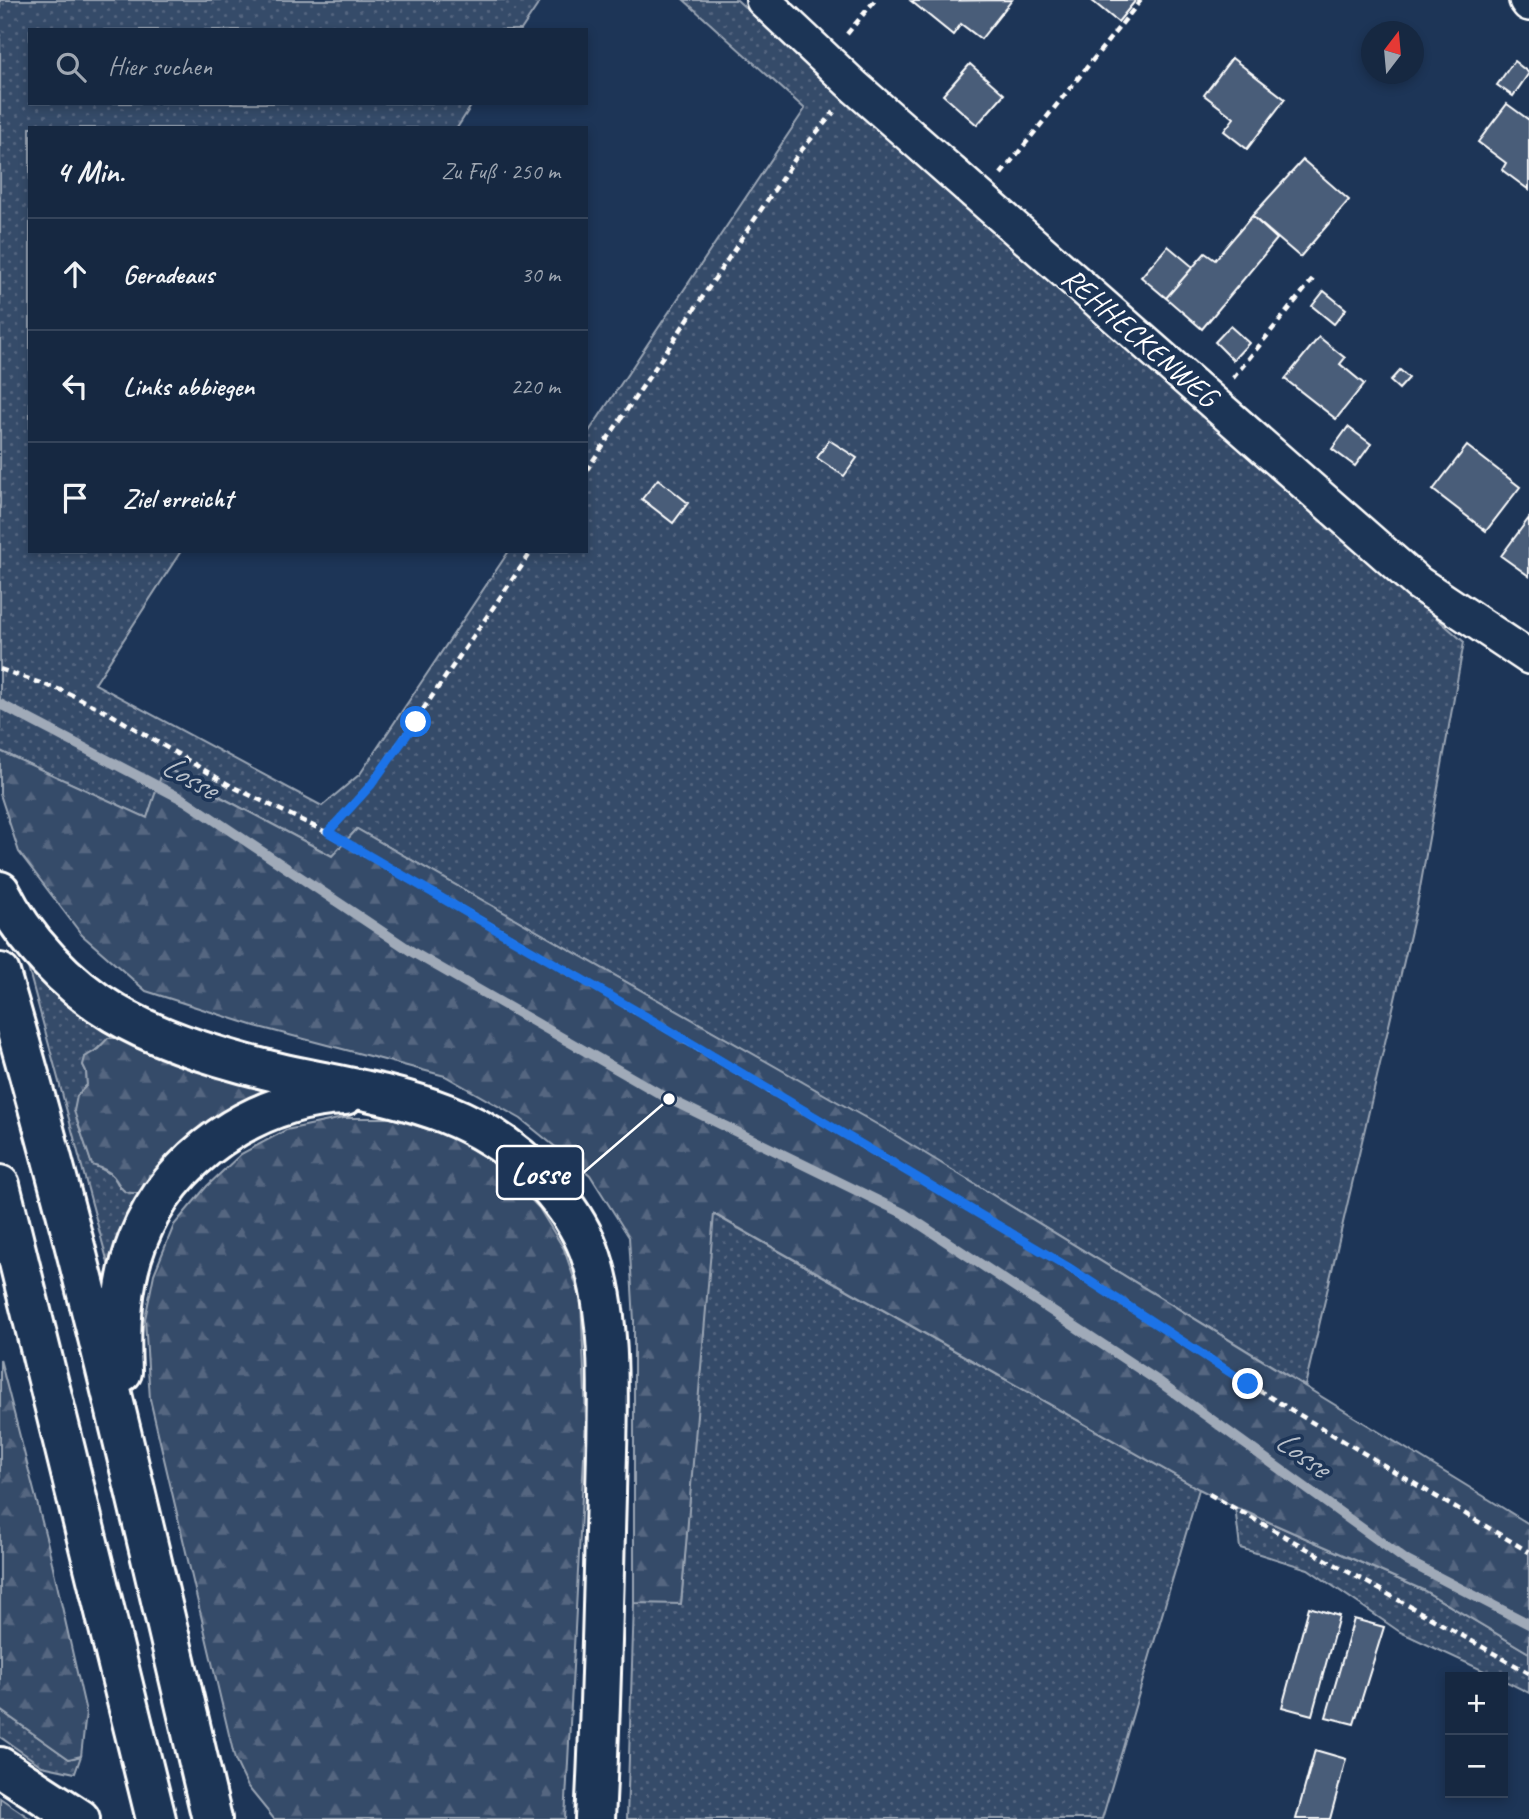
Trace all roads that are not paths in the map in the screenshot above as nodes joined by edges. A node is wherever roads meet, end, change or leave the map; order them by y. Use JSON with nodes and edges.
{"nodes":[{"id":1,"x":763,"y":0,"type":"edge"},
{"id":2,"x":1526,"y":0,"type":"edge"},
{"id":3,"x":1529,"y":5,"type":"edge"},
{"id":4,"x":1529,"y":657,"type":"edge"},
{"id":5,"x":0,"y":891,"type":"edge"},
{"id":6,"x":0,"y":973,"type":"edge"},
{"id":7,"x":390,"y":1097,"type":"junction"},
{"id":8,"x":0,"y":1185,"type":"edge"},
{"id":9,"x":126,"y":1448,"type":"junction"},
{"id":10,"x":0,"y":1768,"type":"edge"},
{"id":11,"x":80,"y":1819,"type":"edge"},
{"id":12,"x":156,"y":1819,"type":"edge"},
{"id":13,"x":212,"y":1819,"type":"edge"},
{"id":14,"x":595,"y":1819,"type":"edge"}],
"edges":[{"from":1,"to":4,"type":"street","name":"REHHECKENWEG"},
{"from":2,"to":3,"type":"street"},
{"from":5,"to":7,"type":"main road"},
{"from":6,"to":9,"type":"main road"},
{"from":7,"to":9,"type":"main road"},
{"from":7,"to":14,"type":"main road"},
{"from":8,"to":12,"type":"main road"},
{"from":9,"to":13,"type":"main road"},
{"from":10,"to":11,"type":"main road"}]}
